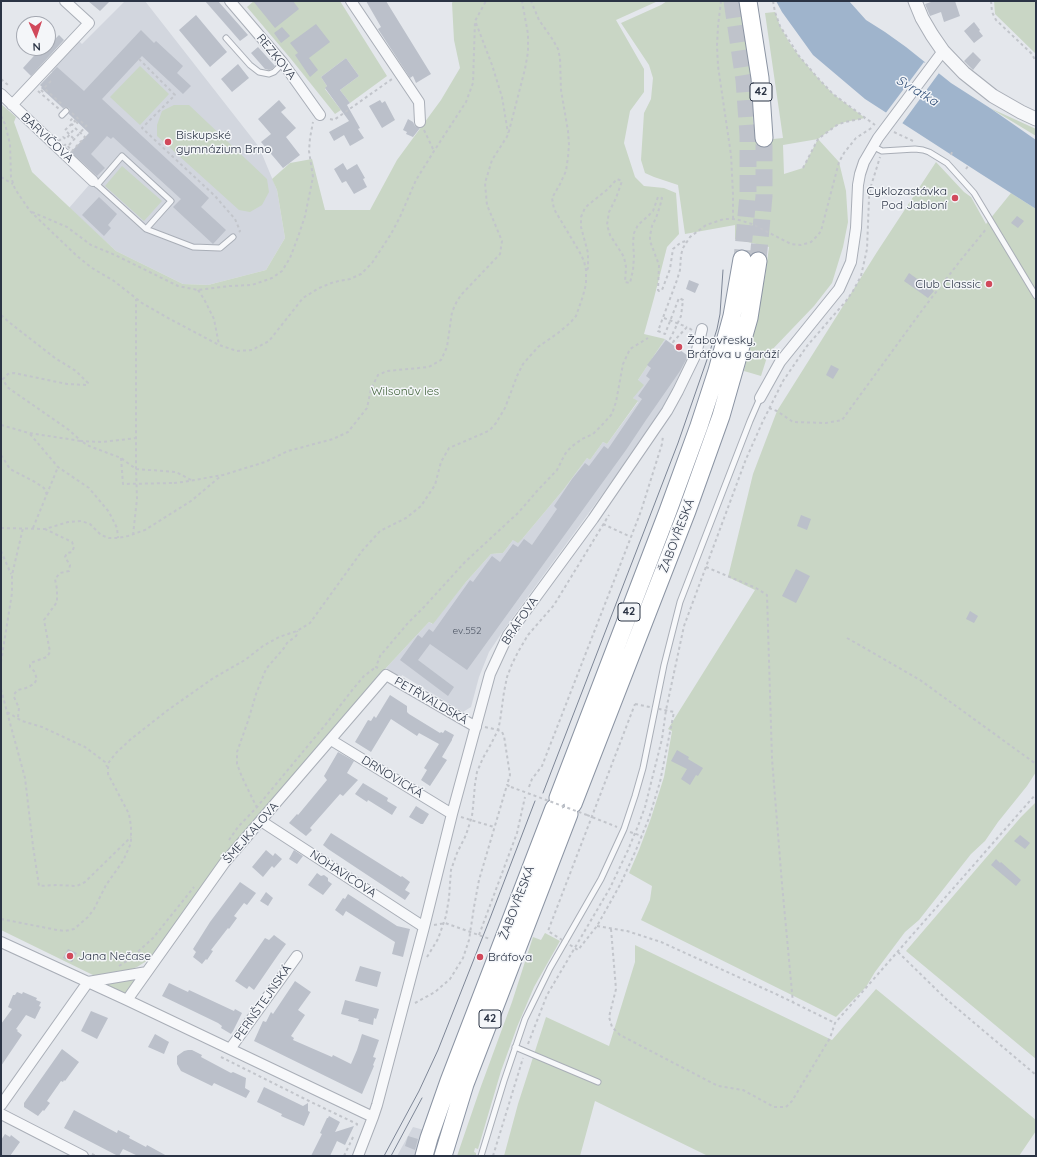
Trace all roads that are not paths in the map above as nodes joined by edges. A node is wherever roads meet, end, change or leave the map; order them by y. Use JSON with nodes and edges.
{"nodes":[{"id":1,"x":65,"y":1,"type":"edge"},
{"id":2,"x":230,"y":1,"type":"edge"},
{"id":3,"x":351,"y":1,"type":"edge"},
{"id":4,"x":748,"y":1,"type":"edge"},
{"id":5,"x":915,"y":1,"type":"edge"},
{"id":6,"x":226,"y":38,"type":"dead end"},
{"id":7,"x":943,"y":51,"type":"junction"},
{"id":8,"x":283,"y":63,"type":"junction"},
{"id":9,"x":1,"y":94,"type":"edge"},
{"id":10,"x":12,"y":105,"type":"junction"},
{"id":11,"x":318,"y":112,"type":"road end"},
{"id":12,"x":1036,"y":119,"type":"edge"},
{"id":13,"x":421,"y":124,"type":"road end"},
{"id":14,"x":764,"y":138,"type":"tunnel mouth"},
{"id":15,"x":872,"y":146,"type":"junction"},
{"id":16,"x":95,"y":183,"type":"junction"},
{"id":17,"x":146,"y":229,"type":"junction"},
{"id":18,"x":233,"y":236,"type":"road end"},
{"id":19,"x":750,"y":260,"type":"tunnel mouth"},
{"id":20,"x":1036,"y":296,"type":"edge"},
{"id":21,"x":702,"y":330,"type":"dead end"},
{"id":22,"x":760,"y":398,"type":"joint"},
{"id":23,"x":386,"y":675,"type":"joint"},
{"id":24,"x":476,"y":727,"type":"junction"},
{"id":25,"x":331,"y":740,"type":"junction"},
{"id":26,"x":563,"y":806,"type":"junction"},
{"id":27,"x":452,"y":814,"type":"junction"},
{"id":28,"x":261,"y":821,"type":"junction"},
{"id":29,"x":424,"y":927,"type":"junction"},
{"id":30,"x":1,"y":942,"type":"edge"},
{"id":31,"x":297,"y":956,"type":"dead end"},
{"id":32,"x":147,"y":972,"type":"junction"},
{"id":33,"x":88,"y":982,"type":"junction"},
{"id":34,"x":127,"y":1000,"type":"junction"},
{"id":35,"x":515,"y":1047,"type":"junction"},
{"id":36,"x":230,"y":1049,"type":"junction"},
{"id":37,"x":598,"y":1082,"type":"dead end"},
{"id":38,"x":1,"y":1105,"type":"edge"},
{"id":39,"x":1,"y":1114,"type":"edge"},
{"id":40,"x":373,"y":1117,"type":"junction"},
{"id":41,"x":86,"y":1154,"type":"edge"},
{"id":42,"x":358,"y":1156,"type":"edge"},
{"id":43,"x":424,"y":1156,"type":"edge"},
{"id":44,"x":442,"y":1156,"type":"edge"},
{"id":45,"x":481,"y":1156,"type":"edge"}],
"edges":[{"from":1,"to":10,"type":"street"},
{"from":2,"to":8,"type":"street","name":"REZKOVA"},
{"from":3,"to":13,"type":"street"},
{"from":4,"to":14,"type":"highway","number":"42"},
{"from":5,"to":7,"type":"street"},
{"from":6,"to":8,"type":"lane"},
{"from":7,"to":12,"type":"street"},
{"from":7,"to":15,"type":"street"},
{"from":8,"to":11,"type":"street","name":"REZKOVA"},
{"from":9,"to":10,"type":"street","name":"BARVIČOVA"},
{"from":10,"to":16,"type":"street","name":"BARVIČOVA"},
{"from":15,"to":20,"type":"lane"},
{"from":15,"to":22,"type":"street"},
{"from":16,"to":17,"type":"lane"},
{"from":16,"to":17,"type":"lane"},
{"from":17,"to":18,"type":"lane"},
{"from":19,"to":26,"type":"highway","name":"ŽABOVŘESKÁ","number":"42"},
{"from":21,"to":24,"type":"street","name":"BRÁFOVA"},
{"from":22,"to":35,"type":"lane"},
{"from":23,"to":24,"type":"street","name":"PETŘVALDSKÁ"},
{"from":23,"to":25,"type":"street","name":"ŠMEJKALOVA"},
{"from":24,"to":27,"type":"street","name":"BRÁFOVA"},
{"from":25,"to":27,"type":"street","name":"DRNOVICKÁ"},
{"from":25,"to":28,"type":"street","name":"ŠMEJKALOVA"},
{"from":26,"to":43,"type":"highway","name":"ŽABOVŘESKÁ","number":"42"},
{"from":26,"to":44,"type":"highway","name":"ŽABOVŘESKÁ","number":"42"},
{"from":27,"to":29,"type":"street","name":"BRÁFOVA"},
{"from":28,"to":29,"type":"street","name":"NOHAVICOVA"},
{"from":28,"to":32,"type":"street","name":"ŠMEJKALOVA"},
{"from":29,"to":40,"type":"street","name":"BRÁFOVA"},
{"from":30,"to":33,"type":"street"},
{"from":31,"to":36,"type":"street","name":"PERNŠTEJNSKÁ"},
{"from":32,"to":33,"type":"street"},
{"from":32,"to":34,"type":"street","name":"ŠMEJKALOVA"},
{"from":33,"to":34,"type":"street"},
{"from":33,"to":38,"type":"street"},
{"from":34,"to":36,"type":"street"},
{"from":35,"to":37,"type":"lane"},
{"from":35,"to":45,"type":"lane"},
{"from":36,"to":40,"type":"street"},
{"from":39,"to":41,"type":"street"},
{"from":40,"to":42,"type":"street","name":"BRÁFOVA"}]}
